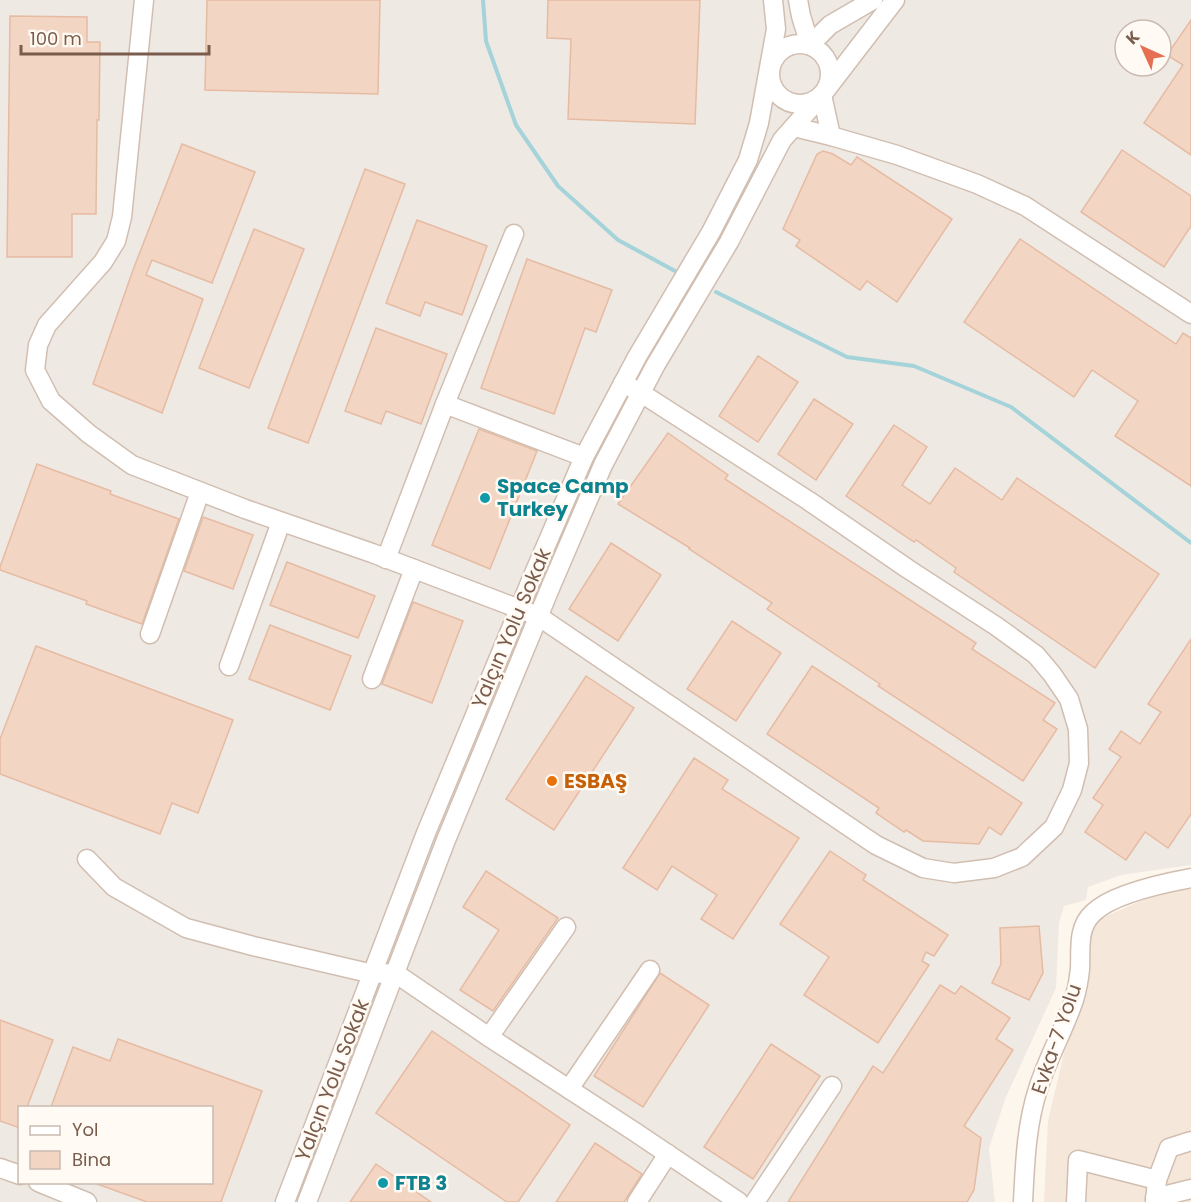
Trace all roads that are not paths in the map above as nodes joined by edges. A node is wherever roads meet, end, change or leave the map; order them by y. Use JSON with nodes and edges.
{"nodes":[{"id":1,"x":144,"y":0,"type":"edge"},
{"id":2,"x":773,"y":0,"type":"edge"},
{"id":3,"x":798,"y":0,"type":"edge"},
{"id":4,"x":873,"y":0,"type":"edge"},
{"id":5,"x":896,"y":0,"type":"edge"},
{"id":6,"x":810,"y":45,"type":"junction"},
{"id":7,"x":770,"y":66,"type":"junction"},
{"id":8,"x":822,"y":95,"type":"junction"},
{"id":9,"x":794,"y":127,"type":"junction"},
{"id":10,"x":831,"y":136,"type":"junction"},
{"id":11,"x":514,"y":234,"type":"dead end"},
{"id":12,"x":1191,"y":314,"type":"edge"},
{"id":13,"x":623,"y":383,"type":"junction"},
{"id":14,"x":641,"y":393,"type":"junction"},
{"id":15,"x":445,"y":404,"type":"junction"},
{"id":16,"x":584,"y":456,"type":"junction"},
{"id":17,"x":200,"y":492,"type":"junction"},
{"id":18,"x":281,"y":522,"type":"junction"},
{"id":19,"x":386,"y":559,"type":"junction"},
{"id":20,"x":414,"y":569,"type":"junction"},
{"id":21,"x":519,"y":609,"type":"junction"},
{"id":22,"x":538,"y":616,"type":"junction"},
{"id":23,"x":150,"y":633,"type":"dead end"},
{"id":24,"x":229,"y":666,"type":"dead end"},
{"id":25,"x":372,"y":680,"type":"dead end"},
{"id":26,"x":87,"y":859,"type":"dead end"},
{"id":27,"x":1191,"y":878,"type":"edge"},
{"id":28,"x":566,"y":927,"type":"dead end"},
{"id":29,"x":650,"y":970,"type":"dead end"},
{"id":30,"x":395,"y":973,"type":"junction"},
{"id":31,"x":373,"y":974,"type":"junction"},
{"id":32,"x":489,"y":1037,"type":"junction"},
{"id":33,"x":832,"y":1086,"type":"dead end"},
{"id":34,"x":568,"y":1089,"type":"junction"},
{"id":35,"x":1191,"y":1141,"type":"edge"},
{"id":36,"x":668,"y":1154,"type":"junction"},
{"id":37,"x":0,"y":1168,"type":"edge"},
{"id":38,"x":18,"y":1174,"type":"edge"},
{"id":39,"x":43,"y":1184,"type":"edge"},
{"id":40,"x":1191,"y":1189,"type":"edge"},
{"id":41,"x":1156,"y":1193,"type":"edge"},
{"id":42,"x":87,"y":1202,"type":"edge"},
{"id":43,"x":285,"y":1202,"type":"edge"},
{"id":44,"x":307,"y":1202,"type":"edge"},
{"id":45,"x":636,"y":1202,"type":"edge"},
{"id":46,"x":739,"y":1202,"type":"edge"},
{"id":47,"x":755,"y":1202,"type":"edge"},
{"id":48,"x":1023,"y":1202,"type":"edge"},
{"id":49,"x":1076,"y":1202,"type":"edge"}],
"edges":[{"from":1,"to":17,"type":"street"},
{"from":2,"to":7,"type":"street","name":"Yalçın Yolu Sokak"},
{"from":3,"to":6,"type":"street"},
{"from":4,"to":6,"type":"street"},
{"from":5,"to":8,"type":"street","name":"Yalçın Yolu Sokak"},
{"from":6,"to":7,"type":"street"},
{"from":6,"to":8,"type":"street"},
{"from":7,"to":8,"type":"street"},
{"from":7,"to":13,"type":"street","name":"Yalçın Yolu Sokak"},
{"from":8,"to":9,"type":"street","name":"Yalçın Yolu Sokak"},
{"from":8,"to":10,"type":"street"},
{"from":9,"to":10,"type":"street"},
{"from":9,"to":14,"type":"street","name":"Yalçın Yolu Sokak"},
{"from":10,"to":12,"type":"street"},
{"from":11,"to":15,"type":"street"},
{"from":13,"to":14,"type":"street"},
{"from":13,"to":16,"type":"street","name":"Yalçın Yolu Sokak"},
{"from":14,"to":22,"type":"street","name":"Yalçın Yolu Sokak"},
{"from":14,"to":22,"type":"street"},
{"from":15,"to":16,"type":"street"},
{"from":15,"to":19,"type":"street"},
{"from":16,"to":21,"type":"street","name":"Yalçın Yolu Sokak"},
{"from":17,"to":18,"type":"street"},
{"from":17,"to":23,"type":"street"},
{"from":18,"to":19,"type":"street"},
{"from":18,"to":24,"type":"street"},
{"from":19,"to":20,"type":"street"},
{"from":20,"to":21,"type":"street"},
{"from":20,"to":25,"type":"street"},
{"from":21,"to":22,"type":"street"},
{"from":21,"to":31,"type":"street","name":"Yalçın Yolu Sokak"},
{"from":22,"to":30,"type":"street","name":"Yalçın Yolu Sokak"},
{"from":26,"to":31,"type":"street"},
{"from":27,"to":48,"type":"street","name":"Evka-7 Yolu"},
{"from":28,"to":32,"type":"street"},
{"from":29,"to":34,"type":"street"},
{"from":30,"to":31,"type":"street"},
{"from":30,"to":32,"type":"street"},
{"from":30,"to":44,"type":"street","name":"Yalçın Yolu Sokak"},
{"from":31,"to":43,"type":"street","name":"Yalçın Yolu Sokak"},
{"from":32,"to":34,"type":"street"},
{"from":33,"to":47,"type":"street"},
{"from":34,"to":36,"type":"street"},
{"from":35,"to":41,"type":"street"},
{"from":36,"to":45,"type":"street"},
{"from":36,"to":46,"type":"street"},
{"from":37,"to":38,"type":"street"},
{"from":39,"to":42,"type":"street"},
{"from":40,"to":41,"type":"street"},
{"from":41,"to":49,"type":"street"}]}
